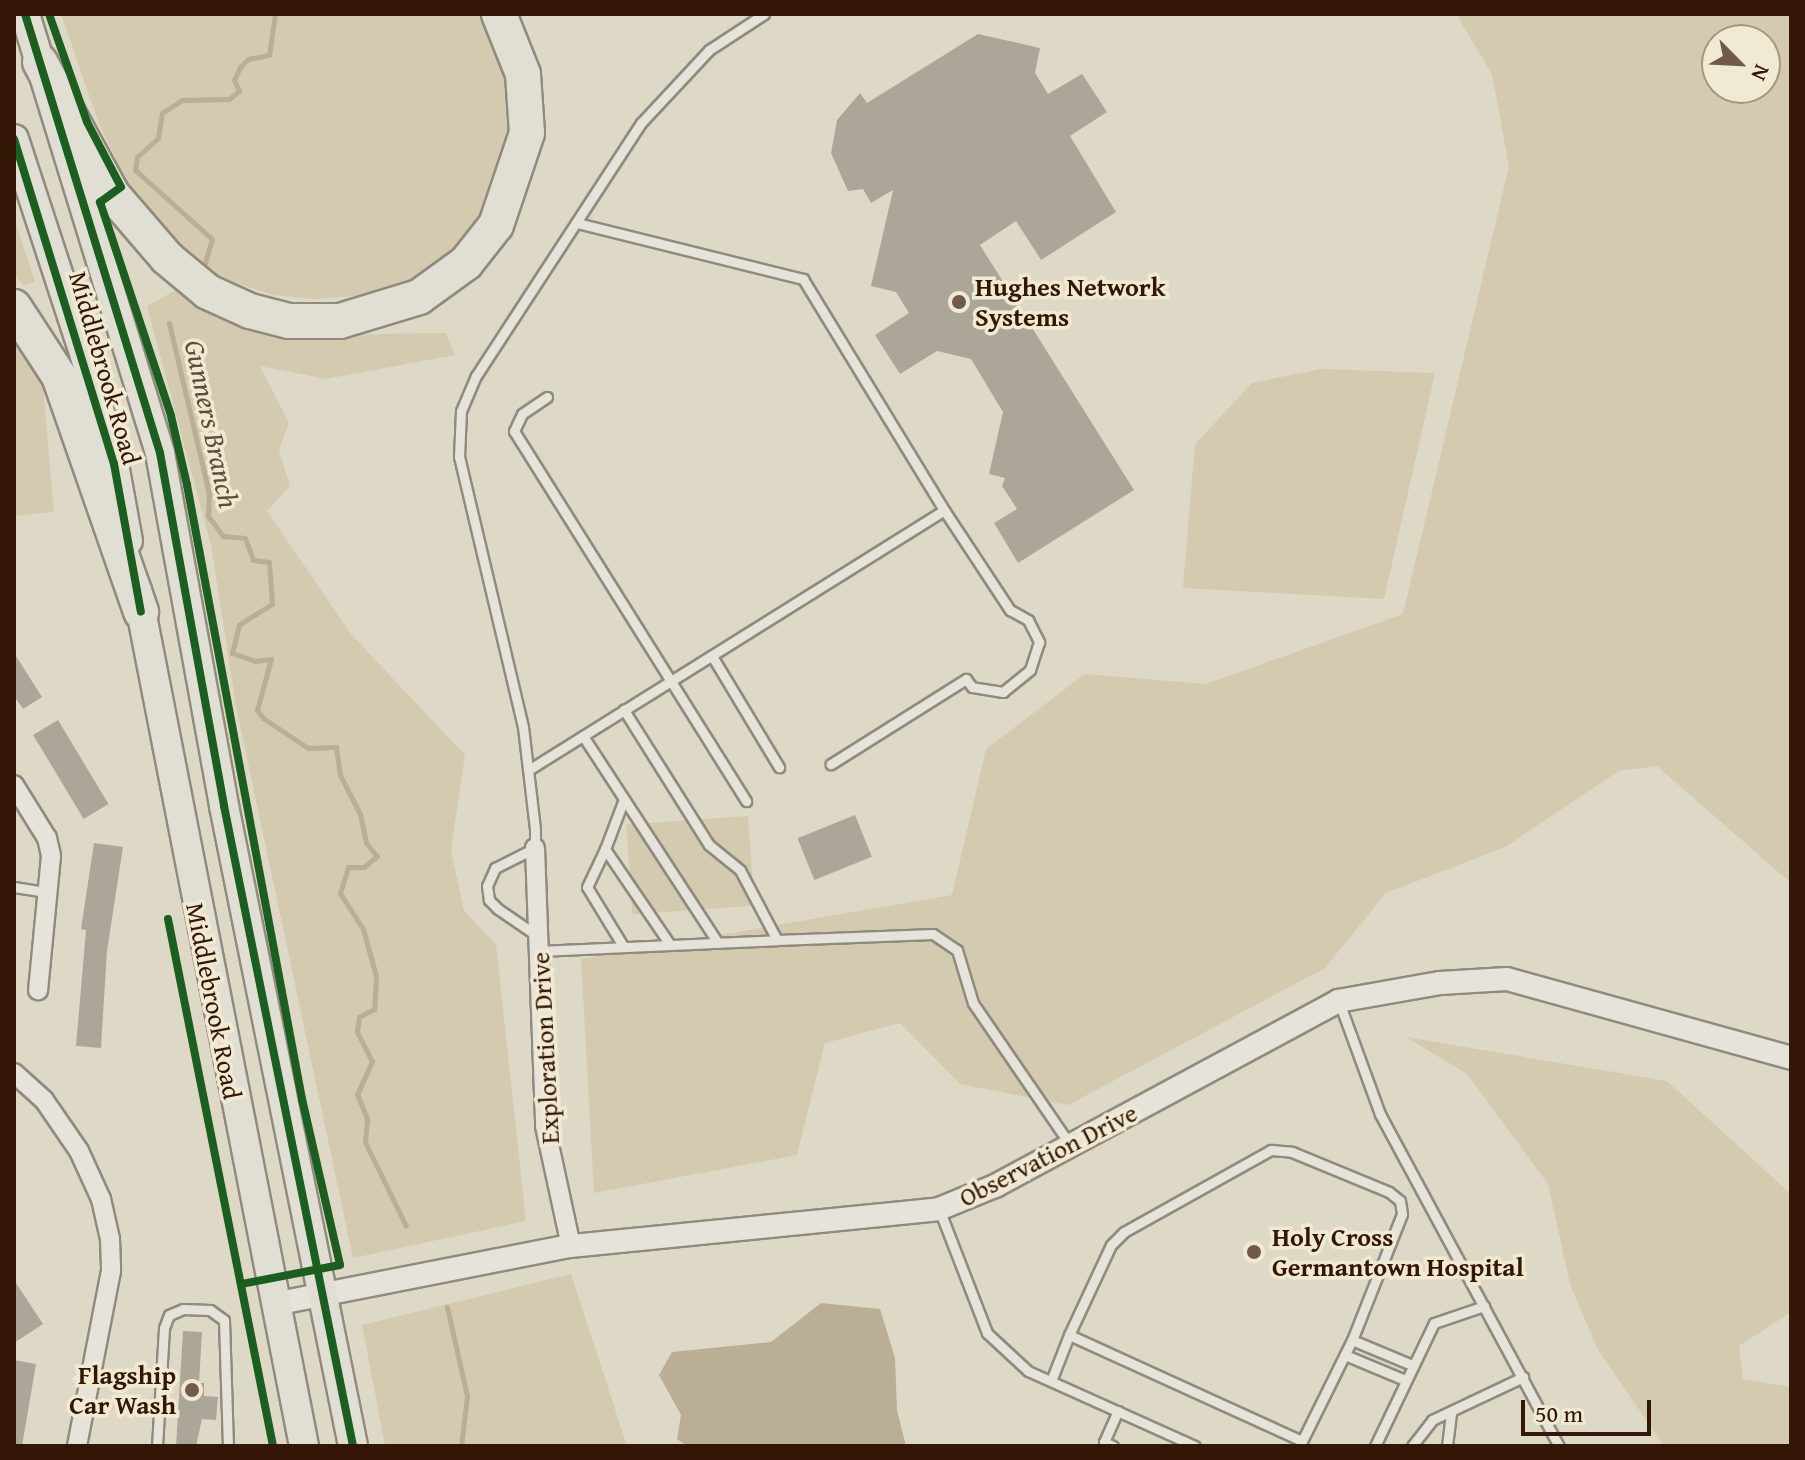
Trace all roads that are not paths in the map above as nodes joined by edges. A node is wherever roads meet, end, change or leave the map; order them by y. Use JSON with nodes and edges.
{"nodes":[{"id":1,"x":25,"y":14,"type":"edge"},
{"id":2,"x":499,"y":14,"type":"edge"},
{"id":3,"x":764,"y":14,"type":"edge"},
{"id":4,"x":40,"y":62,"type":"junction"},
{"id":5,"x":14,"y":139,"type":"edge"},
{"id":6,"x":577,"y":223,"type":"junction"},
{"id":7,"x":14,"y":307,"type":"edge"},
{"id":8,"x":547,"y":397,"type":"dead end"},
{"id":9,"x":944,"y":510,"type":"junction"},
{"id":10,"x":141,"y":612,"type":"junction"},
{"id":11,"x":712,"y":656,"type":"junction"},
{"id":12,"x":668,"y":683,"type":"junction"},
{"id":13,"x":624,"y":710,"type":"junction"},
{"id":14,"x":583,"y":736,"type":"junction"},
{"id":15,"x":831,"y":764,"type":"dead end"},
{"id":16,"x":779,"y":767,"type":"dead end"},
{"id":17,"x":530,"y":769,"type":"junction"},
{"id":18,"x":14,"y":785,"type":"edge"},
{"id":19,"x":624,"y":799,"type":"junction"},
{"id":20,"x":746,"y":801,"type":"dead end"},
{"id":21,"x":535,"y":848,"type":"junction"},
{"id":22,"x":605,"y":849,"type":"junction"},
{"id":23,"x":14,"y":887,"type":"edge"},
{"id":24,"x":47,"y":892,"type":"junction"},
{"id":25,"x":777,"y":940,"type":"junction"},
{"id":26,"x":669,"y":943,"type":"junction"},
{"id":27,"x":718,"y":943,"type":"junction"},
{"id":28,"x":539,"y":944,"type":"junction"},
{"id":29,"x":623,"y":946,"type":"junction"},
{"id":30,"x":38,"y":990,"type":"dead end"},
{"id":31,"x":1338,"y":1001,"type":"junction"},
{"id":32,"x":1791,"y":1058,"type":"edge"},
{"id":33,"x":14,"y":1073,"type":"edge"},
{"id":34,"x":1071,"y":1146,"type":"junction"},
{"id":35,"x":939,"y":1209,"type":"junction"},
{"id":36,"x":571,"y":1246,"type":"junction"},
{"id":37,"x":320,"y":1295,"type":"junction"},
{"id":38,"x":274,"y":1304,"type":"junction"},
{"id":39,"x":1484,"y":1306,"type":"junction"},
{"id":40,"x":1069,"y":1335,"type":"junction"},
{"id":41,"x":1352,"y":1340,"type":"junction"},
{"id":42,"x":1345,"y":1355,"type":"junction"},
{"id":43,"x":1412,"y":1365,"type":"junction"},
{"id":44,"x":1523,"y":1377,"type":"junction"},
{"id":45,"x":1405,"y":1380,"type":"junction"},
{"id":46,"x":1051,"y":1381,"type":"junction"},
{"id":47,"x":1118,"y":1411,"type":"junction"},
{"id":48,"x":1451,"y":1412,"type":"junction"},
{"id":49,"x":1301,"y":1444,"type":"edge"},
{"id":50,"x":1557,"y":1445,"type":"edge"},
{"id":51,"x":77,"y":1446,"type":"edge"},
{"id":52,"x":157,"y":1446,"type":"edge"},
{"id":53,"x":228,"y":1446,"type":"edge"},
{"id":54,"x":304,"y":1446,"type":"edge"},
{"id":55,"x":353,"y":1446,"type":"edge"},
{"id":56,"x":1113,"y":1446,"type":"edge"},
{"id":57,"x":1195,"y":1446,"type":"edge"},
{"id":58,"x":1375,"y":1446,"type":"edge"},
{"id":59,"x":1412,"y":1446,"type":"edge"},
{"id":60,"x":1447,"y":1446,"type":"edge"}],
"edges":[{"from":1,"to":4,"type":"main road","name":"Middlebrook Road"},
{"from":2,"to":4,"type":"highway"},
{"from":3,"to":6,"type":"lane"},
{"from":4,"to":37,"type":"main road","name":"Middlebrook Road"},
{"from":5,"to":10,"type":"main road","name":"Middlebrook Road"},
{"from":6,"to":9,"type":"lane"},
{"from":6,"to":17,"type":"lane"},
{"from":7,"to":10,"type":"highway"},
{"from":8,"to":12,"type":"lane"},
{"from":9,"to":11,"type":"lane"},
{"from":9,"to":15,"type":"lane"},
{"from":10,"to":38,"type":"main road","name":"Middlebrook Road"},
{"from":11,"to":12,"type":"lane"},
{"from":11,"to":16,"type":"lane"},
{"from":12,"to":13,"type":"lane"},
{"from":12,"to":20,"type":"lane"},
{"from":13,"to":14,"type":"lane"},
{"from":13,"to":25,"type":"lane"},
{"from":14,"to":17,"type":"lane"},
{"from":14,"to":19,"type":"lane"},
{"from":17,"to":21,"type":"lane"},
{"from":18,"to":24,"type":"street"},
{"from":19,"to":22,"type":"lane"},
{"from":19,"to":27,"type":"lane"},
{"from":21,"to":28,"type":"street","name":"Exploration Drive"},
{"from":21,"to":28,"type":"lane"},
{"from":22,"to":26,"type":"lane"},
{"from":22,"to":29,"type":"lane"},
{"from":23,"to":24,"type":"lane"},
{"from":24,"to":30,"type":"street"},
{"from":25,"to":27,"type":"lane"},
{"from":25,"to":34,"type":"lane"},
{"from":26,"to":27,"type":"lane"},
{"from":26,"to":29,"type":"lane"},
{"from":28,"to":29,"type":"lane"},
{"from":28,"to":36,"type":"street","name":"Exploration Drive"},
{"from":31,"to":32,"type":"street","name":"Observation Drive"},
{"from":31,"to":34,"type":"street","name":"Observation Drive"},
{"from":31,"to":39,"type":"lane"},
{"from":33,"to":51,"type":"street"},
{"from":34,"to":35,"type":"street","name":"Observation Drive"},
{"from":35,"to":36,"type":"street","name":"Observation Drive"},
{"from":35,"to":46,"type":"lane"},
{"from":36,"to":37,"type":"street","name":"Observation Drive"},
{"from":37,"to":38,"type":"street","name":"Observation Drive"},
{"from":37,"to":55,"type":"main road","name":"Middlebrook Road"},
{"from":38,"to":54,"type":"main road","name":"Middlebrook Road"},
{"from":39,"to":43,"type":"lane"},
{"from":39,"to":44,"type":"lane"},
{"from":40,"to":41,"type":"lane"},
{"from":40,"to":46,"type":"lane"},
{"from":40,"to":49,"type":"lane"},
{"from":41,"to":42,"type":"lane"},
{"from":41,"to":43,"type":"lane"},
{"from":42,"to":45,"type":"lane"},
{"from":42,"to":49,"type":"lane"},
{"from":43,"to":45,"type":"lane"},
{"from":44,"to":48,"type":"lane"},
{"from":44,"to":50,"type":"lane"},
{"from":45,"to":58,"type":"lane"},
{"from":46,"to":47,"type":"lane"},
{"from":47,"to":56,"type":"lane"},
{"from":47,"to":57,"type":"lane"},
{"from":48,"to":59,"type":"lane"},
{"from":48,"to":60,"type":"lane"},
{"from":52,"to":53,"type":"lane"}]}
